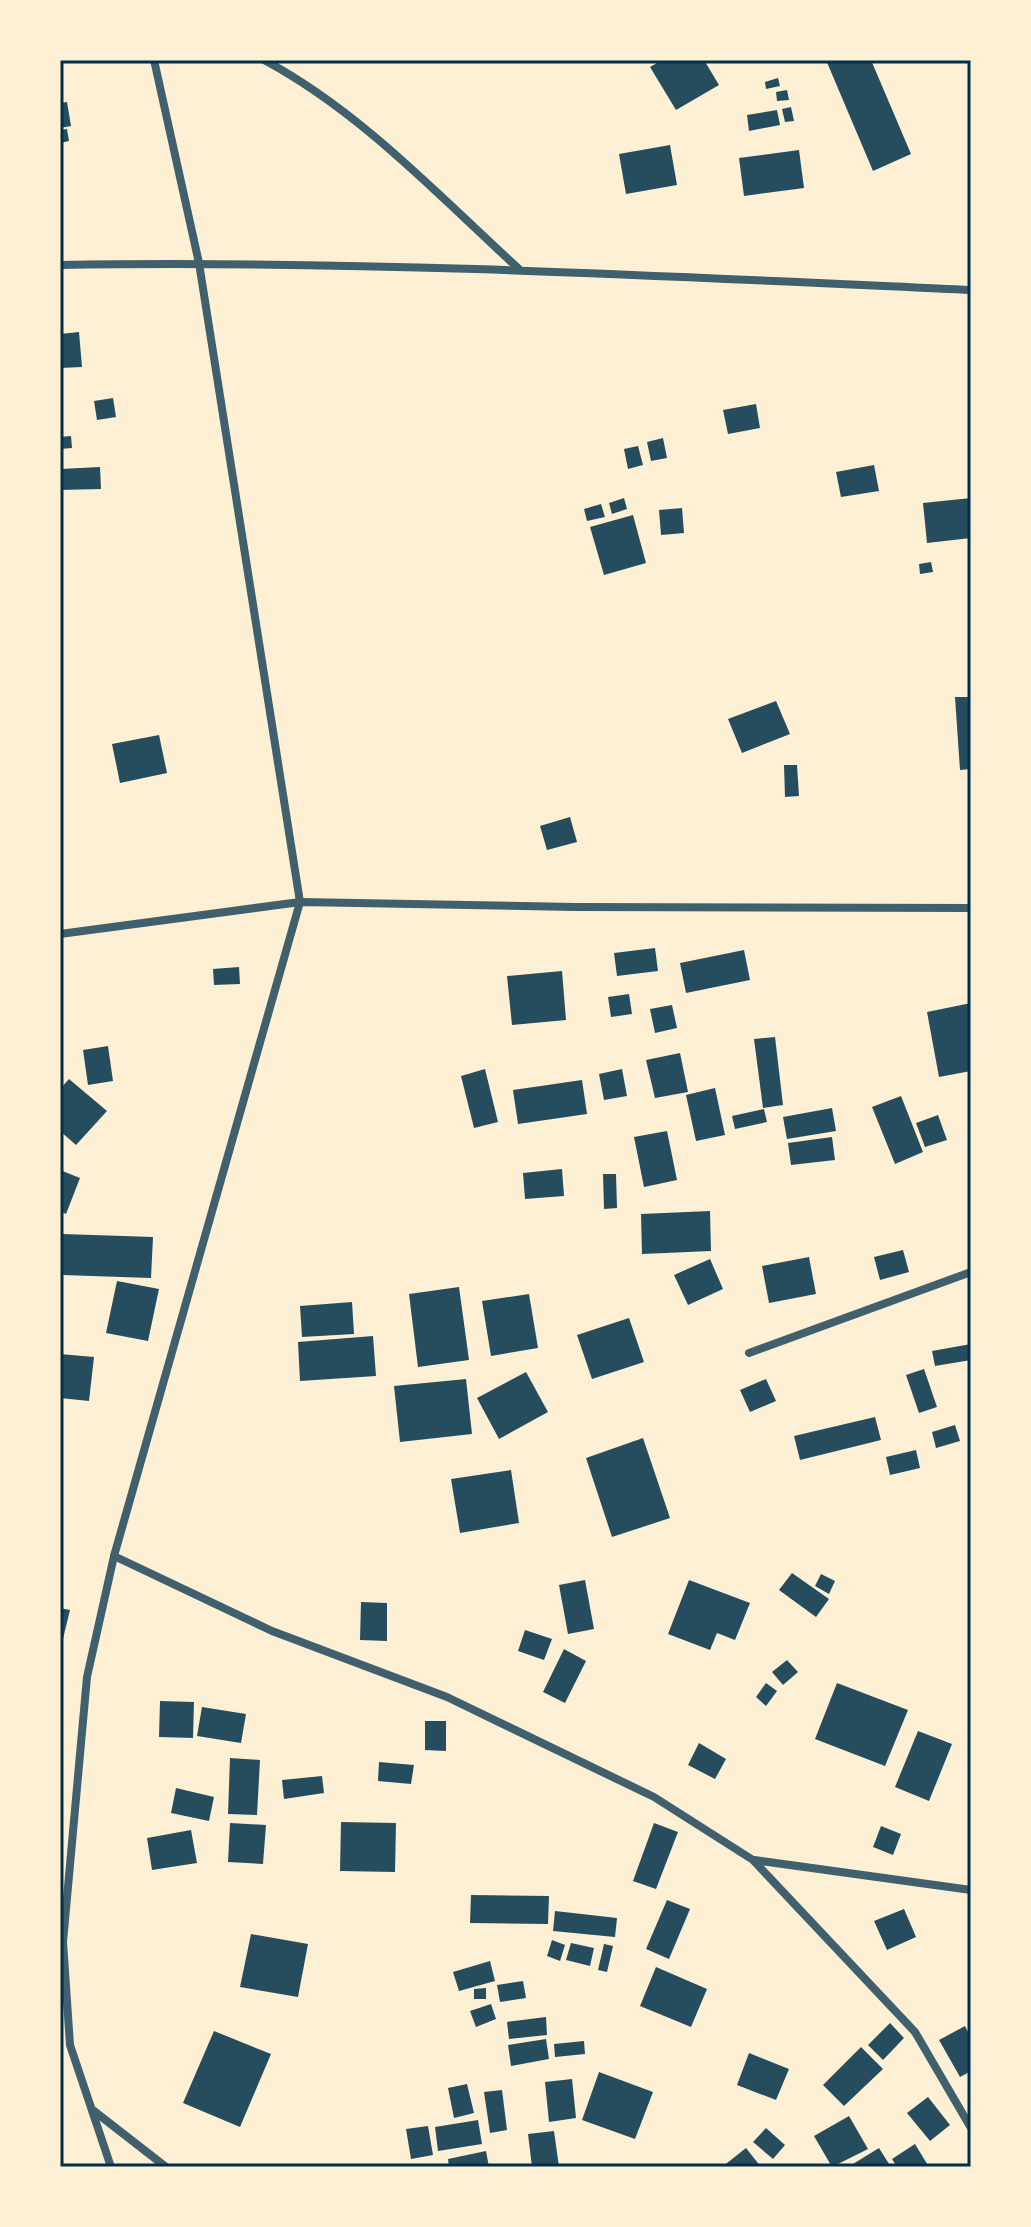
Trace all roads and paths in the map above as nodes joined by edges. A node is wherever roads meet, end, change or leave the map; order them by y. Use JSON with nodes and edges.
{"nodes":[{"id":1,"x":154,"y":60,"type":"edge"},
{"id":2,"x":264,"y":60,"type":"edge"},
{"id":3,"x":199,"y":263,"type":"junction"},
{"id":4,"x":60,"y":265,"type":"edge"},
{"id":5,"x":519,"y":269,"type":"junction"},
{"id":6,"x":971,"y":290,"type":"edge"},
{"id":7,"x":300,"y":902,"type":"junction"},
{"id":8,"x":971,"y":908,"type":"edge"},
{"id":9,"x":60,"y":934,"type":"edge"},
{"id":10,"x":971,"y":1272,"type":"edge"},
{"id":11,"x":749,"y":1353,"type":"dead end"},
{"id":12,"x":114,"y":1556,"type":"junction"},
{"id":13,"x":753,"y":1860,"type":"junction"},
{"id":14,"x":971,"y":1890,"type":"edge"},
{"id":15,"x":92,"y":2110,"type":"junction"},
{"id":16,"x":971,"y":2128,"type":"edge"},
{"id":17,"x":111,"y":2167,"type":"edge"},
{"id":18,"x":166,"y":2167,"type":"edge"}],
"edges":[{"from":1,"to":3,"type":"street"},
{"from":2,"to":5,"type":"street"},
{"from":3,"to":4,"type":"street"},
{"from":3,"to":5,"type":"street"},
{"from":3,"to":7,"type":"street"},
{"from":5,"to":6,"type":"street"},
{"from":7,"to":8,"type":"street"},
{"from":7,"to":9,"type":"street"},
{"from":7,"to":12,"type":"street"},
{"from":10,"to":11,"type":"street"},
{"from":12,"to":13,"type":"street"},
{"from":12,"to":15,"type":"street"},
{"from":13,"to":14,"type":"street"},
{"from":13,"to":16,"type":"street"},
{"from":15,"to":17,"type":"street"},
{"from":15,"to":18,"type":"street"}]}
